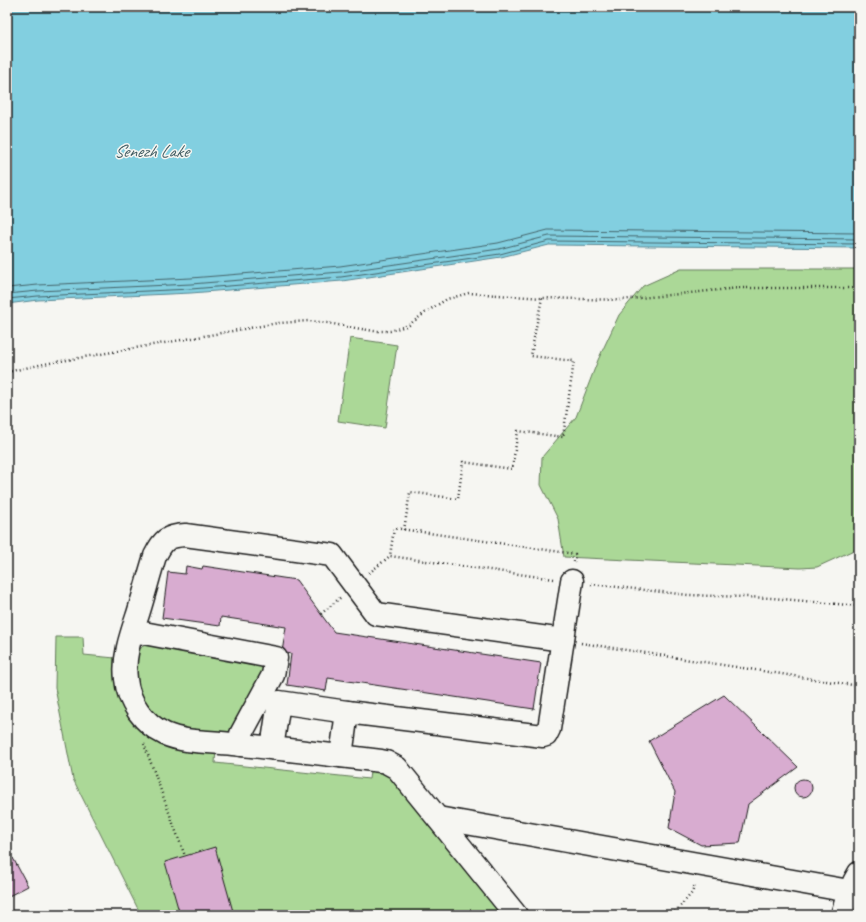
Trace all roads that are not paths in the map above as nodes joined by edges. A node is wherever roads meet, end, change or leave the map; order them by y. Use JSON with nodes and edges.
{"nodes":[{"id":1,"x":572,"y":581,"type":"road end"},
{"id":2,"x":133,"y":631,"type":"junction"},
{"id":3,"x":563,"y":640,"type":"junction"},
{"id":4,"x":347,"y":712,"type":"junction"},
{"id":5,"x":236,"y":744,"type":"junction"},
{"id":6,"x":272,"y":748,"type":"junction"},
{"id":7,"x":341,"y":756,"type":"junction"},
{"id":8,"x":438,"y":818,"type":"junction"},
{"id":9,"x":854,"y":882,"type":"edge"},
{"id":10,"x":516,"y":915,"type":"edge"},
{"id":11,"x":842,"y":915,"type":"edge"}],
"edges":[{"from":1,"to":3,"type":"lane"},
{"from":2,"to":3,"type":"lane"},
{"from":2,"to":5,"type":"lane"},
{"from":2,"to":5,"type":"lane"},
{"from":3,"to":4,"type":"lane"},
{"from":4,"to":6,"type":"lane"},
{"from":4,"to":7,"type":"lane"},
{"from":5,"to":6,"type":"lane"},
{"from":6,"to":7,"type":"lane"},
{"from":7,"to":8,"type":"lane"},
{"from":8,"to":9,"type":"lane"},
{"from":8,"to":10,"type":"lane"},
{"from":9,"to":11,"type":"lane"}]}
